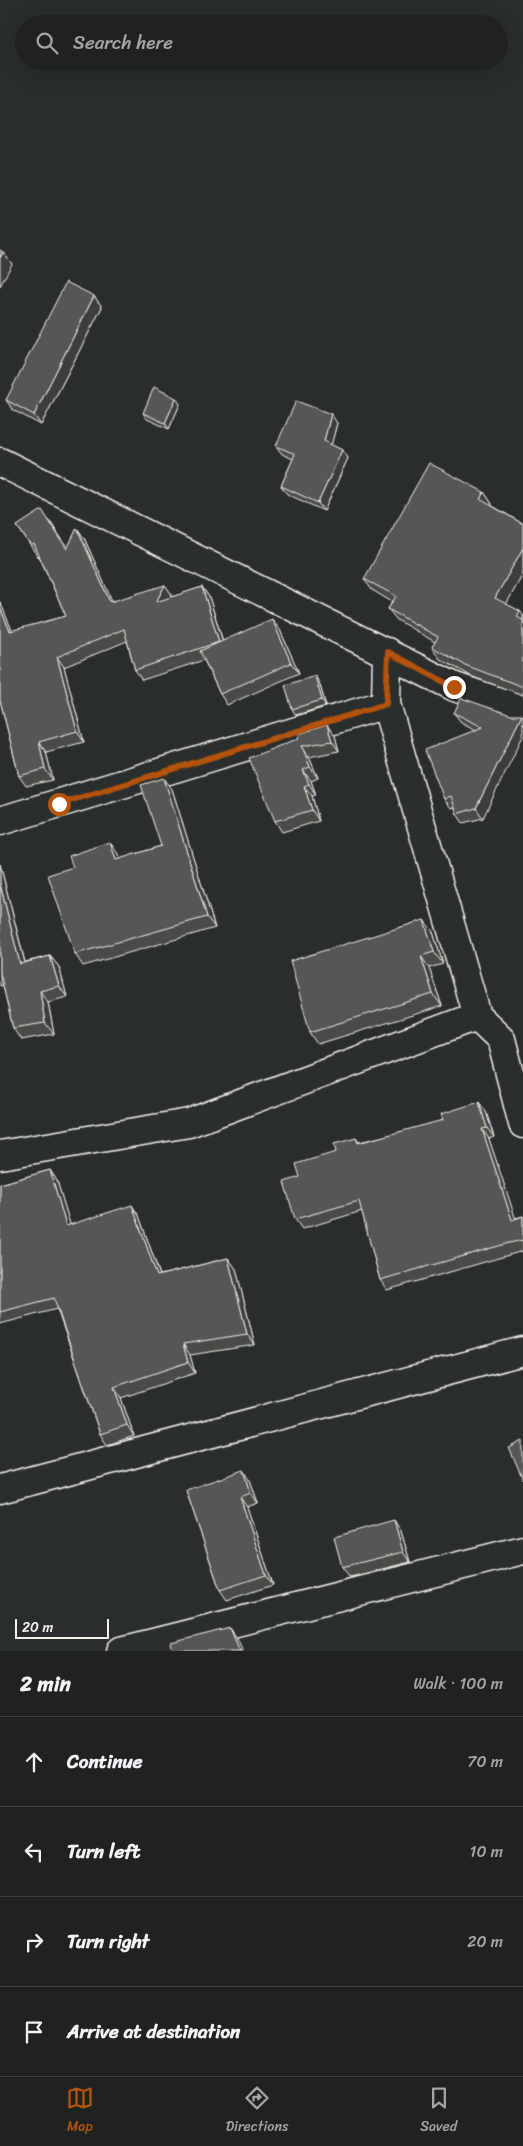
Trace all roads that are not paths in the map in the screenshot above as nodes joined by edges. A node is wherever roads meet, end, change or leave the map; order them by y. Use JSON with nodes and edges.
{"nodes":[{"id":1,"x":4,"y":470,"type":"edge"},
{"id":2,"x":388,"y":652,"type":"junction"},
{"id":3,"x":386,"y":704,"type":"junction"},
{"id":4,"x":523,"y":710,"type":"edge"},
{"id":5,"x":0,"y":821,"type":"edge"},
{"id":6,"x":477,"y":1016,"type":"junction"},
{"id":7,"x":512,"y":1035,"type":"edge"},
{"id":8,"x":523,"y":1124,"type":"edge"},
{"id":9,"x":0,"y":1155,"type":"edge"},
{"id":10,"x":523,"y":1351,"type":"edge"},
{"id":11,"x":0,"y":1489,"type":"edge"},
{"id":12,"x":523,"y":1550,"type":"edge"},
{"id":13,"x":121,"y":1651,"type":"edge"}],
"edges":[{"from":1,"to":2,"type":"street"},
{"from":2,"to":3,"type":"street"},
{"from":2,"to":4,"type":"street"},
{"from":3,"to":5,"type":"street"},
{"from":3,"to":6,"type":"street"},
{"from":6,"to":7,"type":"street"},
{"from":6,"to":9,"type":"street"},
{"from":7,"to":8,"type":"street"},
{"from":10,"to":11,"type":"street"},
{"from":12,"to":13,"type":"street"}]}
